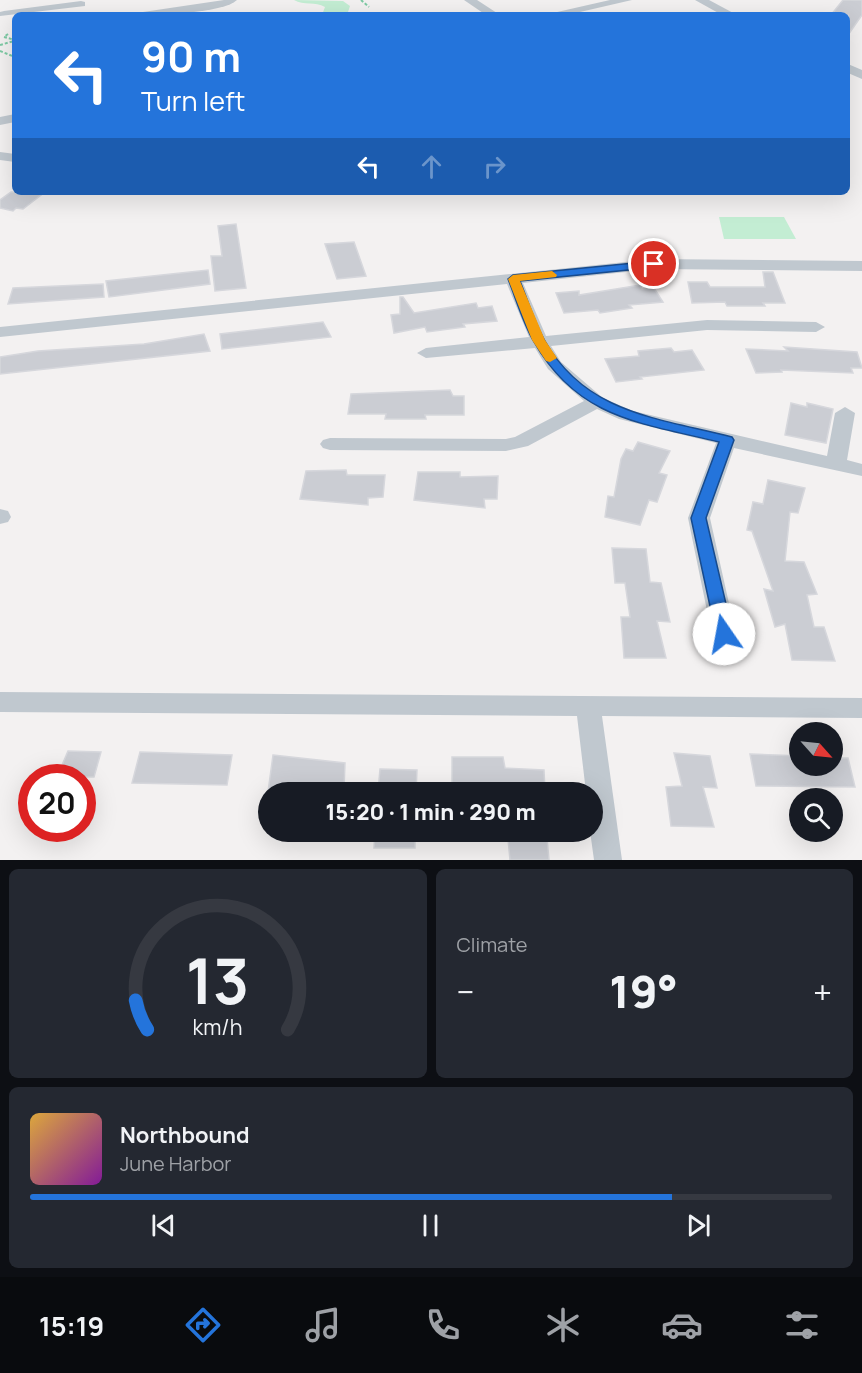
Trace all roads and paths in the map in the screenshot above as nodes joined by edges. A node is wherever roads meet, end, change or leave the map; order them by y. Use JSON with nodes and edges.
{"nodes":[{"id":1,"x":232,"y":0,"type":"edge"},
{"id":2,"x":362,"y":0,"type":"edge"},
{"id":3,"x":469,"y":0,"type":"edge"},
{"id":4,"x":627,"y":0,"type":"edge"},
{"id":5,"x":700,"y":0,"type":"edge"},
{"id":6,"x":81,"y":4,"type":"dead end"},
{"id":7,"x":369,"y":7,"type":"dead end"},
{"id":8,"x":18,"y":12,"type":"edge"},
{"id":9,"x":164,"y":12,"type":"edge"},
{"id":10,"x":489,"y":12,"type":"edge"},
{"id":11,"x":565,"y":12,"type":"edge"},
{"id":12,"x":725,"y":12,"type":"edge"},
{"id":13,"x":8,"y":34,"type":"dead end"},
{"id":14,"x":3,"y":37,"type":"edge"},
{"id":15,"x":862,"y":266,"type":"edge"},
{"id":16,"x":513,"y":279,"type":"junction"},
{"id":17,"x":816,"y":327,"type":"dead end"},
{"id":18,"x":0,"y":332,"type":"edge"},
{"id":19,"x":539,"y":340,"type":"junction"},
{"id":20,"x":426,"y":353,"type":"dead end"},
{"id":21,"x":596,"y":402,"type":"junction"},
{"id":22,"x":845,"y":413,"type":"dead end"},
{"id":23,"x":727,"y":440,"type":"junction"},
{"id":24,"x":330,"y":444,"type":"dead end"},
{"id":25,"x":836,"y":464,"type":"junction"},
{"id":26,"x":862,"y":470,"type":"edge"},
{"id":27,"x":724,"y":634,"type":"dead end"},
{"id":28,"x":0,"y":702,"type":"edge"},
{"id":29,"x":588,"y":706,"type":"junction"},
{"id":30,"x":862,"y":708,"type":"edge"},
{"id":31,"x":608,"y":860,"type":"edge"}],
"edges":[{"from":1,"to":9,"type":"street"},
{"from":2,"to":7,"type":"path"},
{"from":3,"to":10,"type":"street"},
{"from":4,"to":11,"type":"street"},
{"from":5,"to":12,"type":"street"},
{"from":6,"to":8,"type":"street"},
{"from":13,"to":14,"type":"path"},
{"from":15,"to":16,"type":"street"},
{"from":16,"to":18,"type":"street"},
{"from":16,"to":19,"type":"street"},
{"from":17,"to":19,"type":"street"},
{"from":19,"to":20,"type":"street"},
{"from":19,"to":21,"type":"street"},
{"from":21,"to":23,"type":"street"},
{"from":21,"to":24,"type":"street"},
{"from":22,"to":25,"type":"street"},
{"from":23,"to":25,"type":"street"},
{"from":23,"to":27,"type":"street"},
{"from":25,"to":26,"type":"street"},
{"from":28,"to":29,"type":"street"},
{"from":29,"to":30,"type":"street"},
{"from":29,"to":31,"type":"street"}]}
